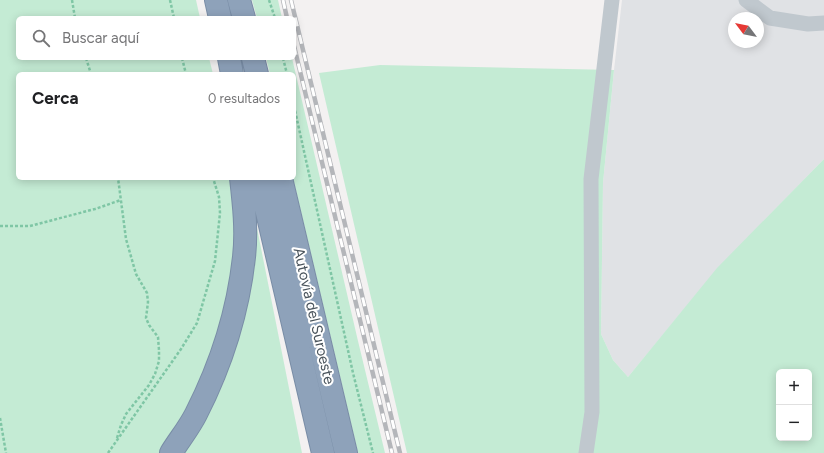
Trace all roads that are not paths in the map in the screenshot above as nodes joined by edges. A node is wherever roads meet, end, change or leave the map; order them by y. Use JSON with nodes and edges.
{"nodes":[{"id":1,"x":216,"y":0,"type":"edge"},
{"id":2,"x":239,"y":0,"type":"edge"},
{"id":3,"x":612,"y":0,"type":"edge"},
{"id":4,"x":746,"y":0,"type":"edge"},
{"id":5,"x":220,"y":16,"type":"edge"},
{"id":6,"x":243,"y":16,"type":"edge"},
{"id":7,"x":824,"y":23,"type":"edge"},
{"id":8,"x":229,"y":60,"type":"edge"},
{"id":9,"x":254,"y":60,"type":"edge"},
{"id":10,"x":232,"y":72,"type":"edge"},
{"id":11,"x":256,"y":72,"type":"edge"},
{"id":12,"x":241,"y":180,"type":"edge"},
{"id":13,"x":260,"y":180,"type":"edge"},
{"id":14,"x":281,"y":180,"type":"edge"},
{"id":15,"x":320,"y":448,"type":"edge"},
{"id":16,"x":171,"y":453,"type":"edge"},
{"id":17,"x":346,"y":453,"type":"edge"},
{"id":18,"x":586,"y":453,"type":"edge"}],
"edges":[{"from":1,"to":5,"type":"highway"},
{"from":2,"to":6,"type":"highway"},
{"from":3,"to":18,"type":"lane"},
{"from":4,"to":7,"type":"lane"},
{"from":8,"to":10,"type":"highway"},
{"from":9,"to":11,"type":"highway"},
{"from":12,"to":16,"type":"highway"},
{"from":13,"to":15,"type":"highway","name":"Autovía del Suroeste"},
{"from":14,"to":17,"type":"highway","name":"Autovía del Suroeste"}]}
